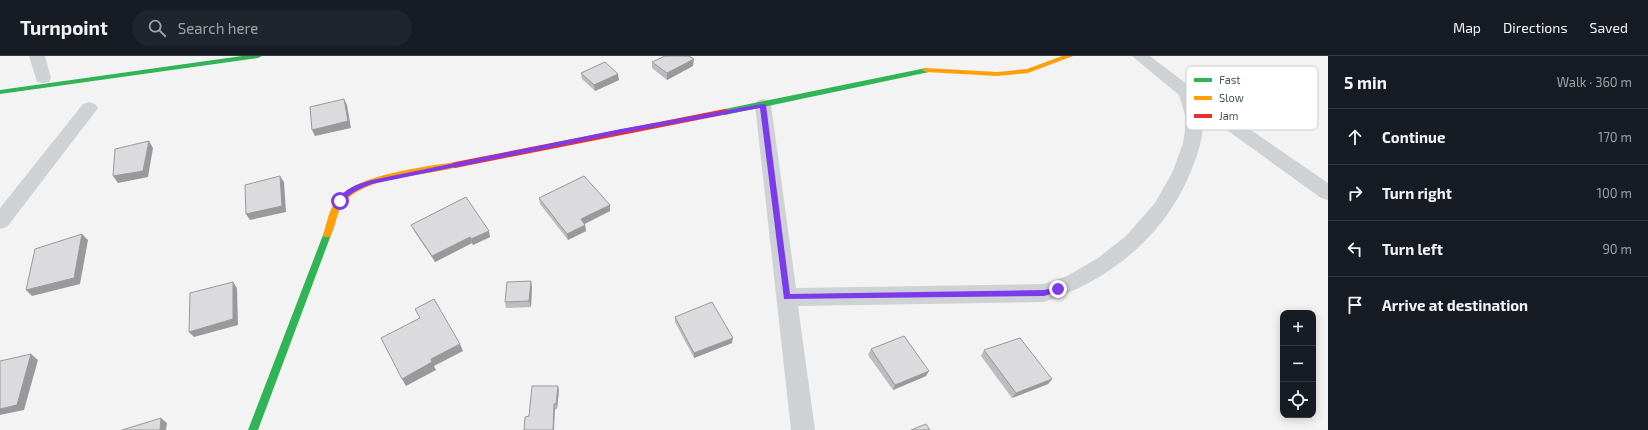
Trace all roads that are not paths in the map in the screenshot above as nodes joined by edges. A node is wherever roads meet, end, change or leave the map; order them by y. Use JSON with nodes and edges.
{"nodes":[{"id":1,"x":37,"y":56,"type":"edge"},
{"id":2,"x":189,"y":56,"type":"edge"},
{"id":3,"x":258,"y":56,"type":"edge"},
{"id":4,"x":1069,"y":56,"type":"edge"},
{"id":5,"x":1140,"y":56,"type":"edge"},
{"id":6,"x":43,"y":78,"type":"junction"},
{"id":7,"x":0,"y":84,"type":"edge"},
{"id":8,"x":1186,"y":91,"type":"edge"},
{"id":9,"x":0,"y":92,"type":"edge"},
{"id":10,"x":763,"y":105,"type":"junction"},
{"id":11,"x":89,"y":108,"type":"dead end"},
{"id":12,"x":1192,"y":130,"type":"edge"},
{"id":13,"x":1240,"y":130,"type":"edge"},
{"id":14,"x":1328,"y":193,"type":"edge"},
{"id":15,"x":0,"y":222,"type":"edge"},
{"id":16,"x":787,"y":297,"type":"junction"},
{"id":17,"x":253,"y":430,"type":"edge"},
{"id":18,"x":803,"y":430,"type":"edge"}],
"edges":[{"from":1,"to":6,"type":"street"},
{"from":2,"to":6,"type":"street"},
{"from":3,"to":9,"type":"street"},
{"from":4,"to":10,"type":"street"},
{"from":5,"to":8,"type":"street"},
{"from":6,"to":7,"type":"street"},
{"from":10,"to":16,"type":"street"},
{"from":10,"to":17,"type":"street"},
{"from":11,"to":15,"type":"street"},
{"from":12,"to":16,"type":"street"},
{"from":13,"to":14,"type":"street"},
{"from":16,"to":18,"type":"street"}]}
